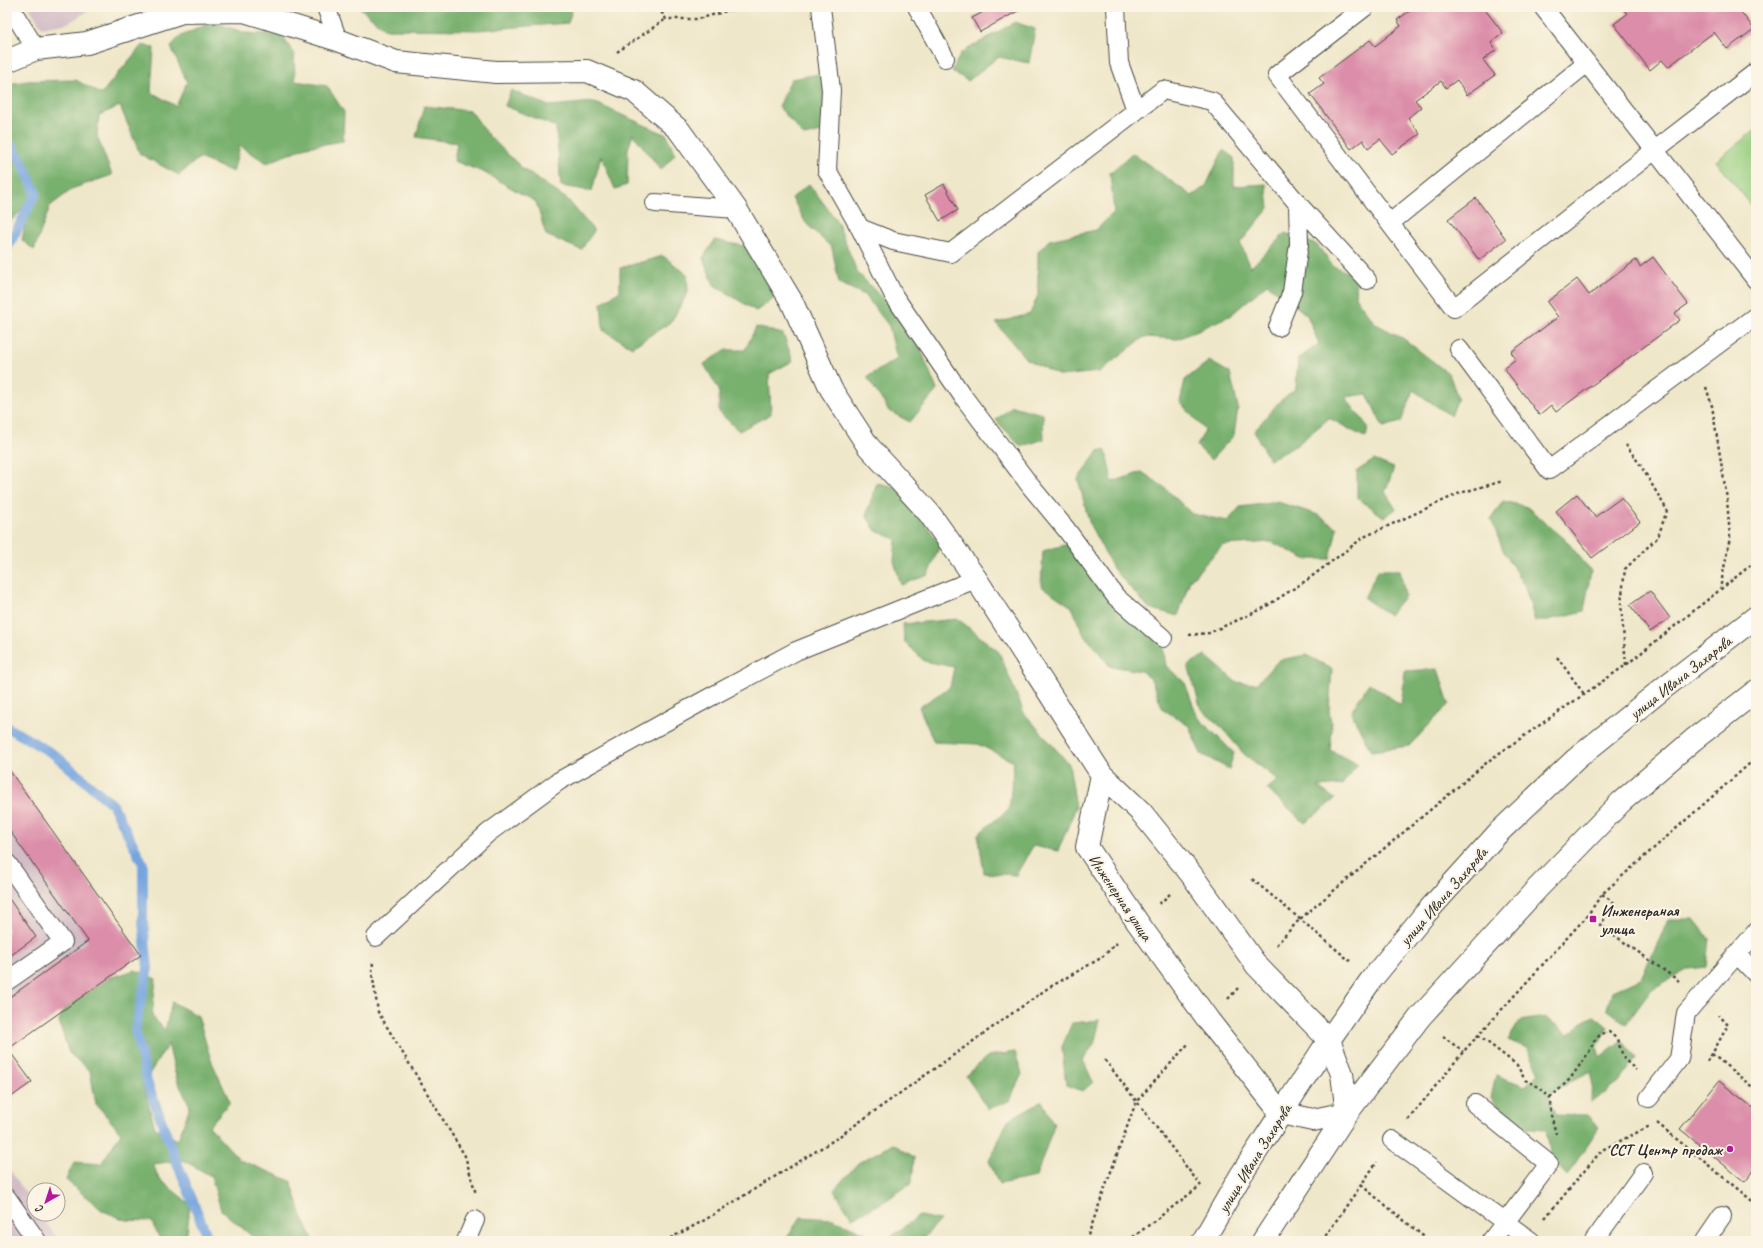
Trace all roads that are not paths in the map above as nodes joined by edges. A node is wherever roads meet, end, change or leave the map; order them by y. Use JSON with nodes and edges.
{"nodes":[{"id":1,"x":10,"y":7,"type":"edge"},
{"id":2,"x":326,"y":7,"type":"edge"},
{"id":3,"x":821,"y":7,"type":"edge"},
{"id":4,"x":917,"y":7,"type":"edge"},
{"id":5,"x":1116,"y":7,"type":"edge"},
{"id":6,"x":1365,"y":7,"type":"edge"},
{"id":7,"x":1543,"y":7,"type":"edge"},
{"id":8,"x":338,"y":40,"type":"junction"},
{"id":9,"x":36,"y":49,"type":"junction"},
{"id":10,"x":945,"y":58,"type":"dead end"},
{"id":11,"x":7,"y":61,"type":"edge"},
{"id":12,"x":1587,"y":63,"type":"junction"},
{"id":13,"x":1756,"y":72,"type":"edge"},
{"id":14,"x":1136,"y":110,"type":"junction"},
{"id":15,"x":1655,"y":150,"type":"junction"},
{"id":16,"x":655,"y":203,"type":"dead end"},
{"id":17,"x":1298,"y":204,"type":"junction"},
{"id":18,"x":736,"y":209,"type":"junction"},
{"id":19,"x":1390,"y":223,"type":"junction"},
{"id":20,"x":860,"y":228,"type":"junction"},
{"id":21,"x":1367,"y":280,"type":"dead end"},
{"id":22,"x":1756,"y":280,"type":"edge"},
{"id":23,"x":1756,"y":316,"type":"edge"},
{"id":24,"x":1278,"y":327,"type":"dead end"},
{"id":25,"x":1459,"y":349,"type":"dead end"},
{"id":26,"x":976,"y":579,"type":"junction"},
{"id":27,"x":1756,"y":617,"type":"edge"},
{"id":28,"x":1163,"y":638,"type":"road end"},
{"id":29,"x":1756,"y":691,"type":"edge"},
{"id":30,"x":1102,"y":775,"type":"junction"},
{"id":31,"x":7,"y":863,"type":"edge"},
{"id":32,"x":1756,"y":932,"type":"edge"},
{"id":33,"x":376,"y":937,"type":"road end"},
{"id":34,"x":1737,"y":954,"type":"junction"},
{"id":35,"x":1756,"y":974,"type":"edge"},
{"id":36,"x":7,"y":981,"type":"edge"},
{"id":37,"x":1329,"y":1040,"type":"junction"},
{"id":38,"x":1653,"y":1093,"type":"road end"},
{"id":39,"x":1475,"y":1104,"type":"dead end"},
{"id":40,"x":1281,"y":1113,"type":"junction"},
{"id":41,"x":1347,"y":1113,"type":"junction"},
{"id":42,"x":1392,"y":1140,"type":"road end"},
{"id":43,"x":1643,"y":1173,"type":"dead end"},
{"id":44,"x":7,"y":1198,"type":"edge"},
{"id":45,"x":1722,"y":1216,"type":"dead end"},
{"id":46,"x":475,"y":1220,"type":"road end"},
{"id":47,"x":1505,"y":1222,"type":"junction"},
{"id":48,"x":1530,"y":1240,"type":"edge"},
{"id":49,"x":37,"y":1241,"type":"edge"},
{"id":50,"x":466,"y":1241,"type":"edge"},
{"id":51,"x":1204,"y":1241,"type":"edge"},
{"id":52,"x":1263,"y":1241,"type":"edge"},
{"id":53,"x":1491,"y":1241,"type":"edge"},
{"id":54,"x":1594,"y":1241,"type":"edge"},
{"id":55,"x":1704,"y":1241,"type":"edge"}],
"edges":[{"from":1,"to":9,"type":"lane"},
{"from":2,"to":8,"type":"lane"},
{"from":3,"to":20,"type":"lane"},
{"from":4,"to":10,"type":"lane"},
{"from":5,"to":14,"type":"lane"},
{"from":6,"to":19,"type":"lane"},
{"from":7,"to":12,"type":"lane"},
{"from":8,"to":9,"type":"street"},
{"from":8,"to":18,"type":"street"},
{"from":9,"to":11,"type":"street"},
{"from":12,"to":15,"type":"lane"},
{"from":12,"to":19,"type":"lane"},
{"from":13,"to":15,"type":"lane"},
{"from":14,"to":17,"type":"lane"},
{"from":14,"to":20,"type":"lane"},
{"from":15,"to":19,"type":"lane"},
{"from":15,"to":22,"type":"lane"},
{"from":16,"to":18,"type":"lane"},
{"from":17,"to":21,"type":"lane"},
{"from":17,"to":24,"type":"lane"},
{"from":18,"to":26,"type":"street"},
{"from":20,"to":28,"type":"lane"},
{"from":23,"to":25,"type":"lane"},
{"from":26,"to":30,"type":"street"},
{"from":26,"to":33,"type":"lane"},
{"from":27,"to":37,"type":"street","name":"улица Ивана Захарова"},
{"from":29,"to":41,"type":"street"},
{"from":30,"to":37,"type":"street"},
{"from":30,"to":40,"type":"street","name":"Инженерная улица"},
{"from":31,"to":36,"type":"lane"},
{"from":32,"to":34,"type":"lane"},
{"from":34,"to":35,"type":"lane"},
{"from":34,"to":38,"type":"lane"},
{"from":37,"to":40,"type":"street","name":"улица Ивана Захарова"},
{"from":37,"to":41,"type":"street"},
{"from":39,"to":47,"type":"lane"},
{"from":40,"to":41,"type":"street"},
{"from":40,"to":51,"type":"street","name":"улица Ивана Захарова"},
{"from":41,"to":52,"type":"street"},
{"from":42,"to":47,"type":"lane"},
{"from":43,"to":54,"type":"lane"},
{"from":44,"to":49,"type":"lane"},
{"from":45,"to":55,"type":"lane"},
{"from":46,"to":50,"type":"lane"},
{"from":47,"to":48,"type":"lane"},
{"from":47,"to":53,"type":"lane"}]}
